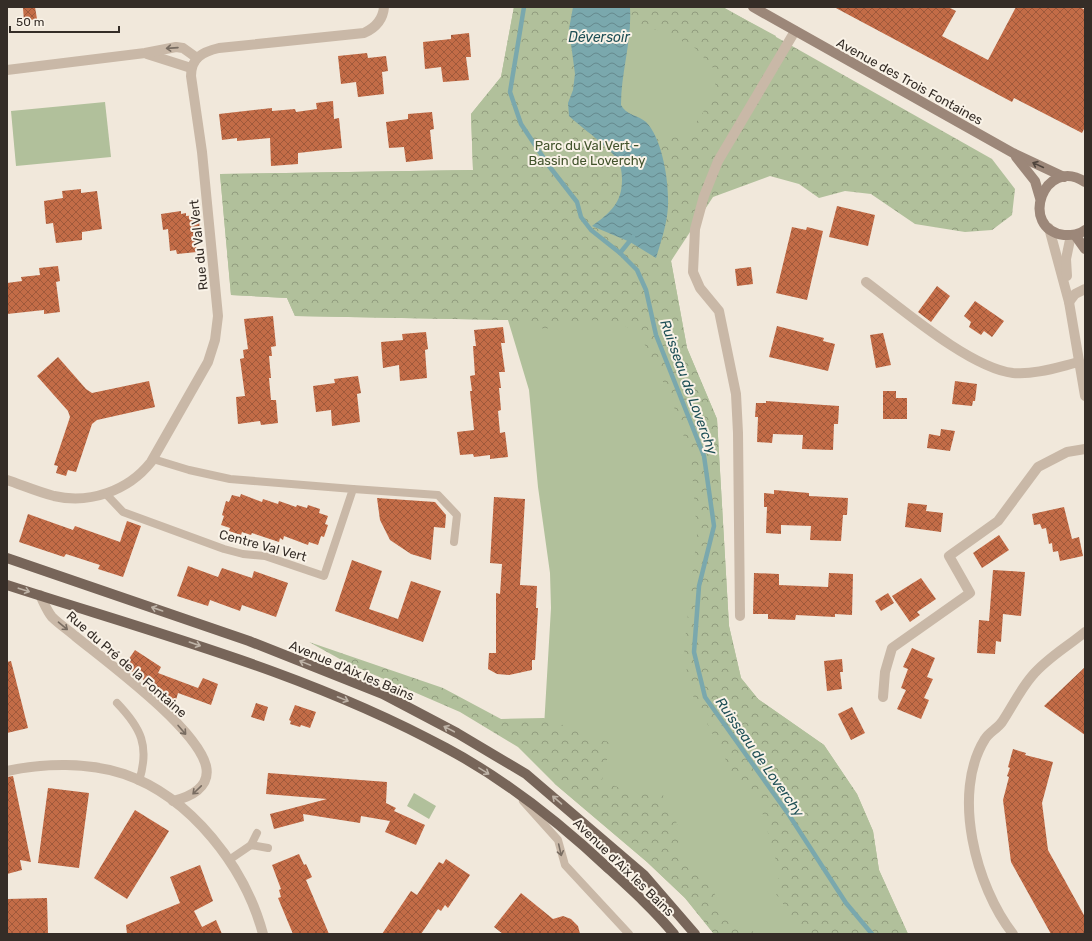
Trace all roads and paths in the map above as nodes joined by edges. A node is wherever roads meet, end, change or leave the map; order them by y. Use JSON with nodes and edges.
{"nodes":[{"id":1,"x":384,"y":7,"type":"edge"},
{"id":2,"x":753,"y":7,"type":"edge"},
{"id":3,"x":795,"y":31,"type":"junction"},
{"id":4,"x":145,"y":53,"type":"junction"},
{"id":5,"x":197,"y":58,"type":"junction"},
{"id":6,"x":191,"y":68,"type":"junction"},
{"id":7,"x":7,"y":70,"type":"edge"},
{"id":8,"x":1013,"y":153,"type":"junction"},
{"id":9,"x":1064,"y":177,"type":"junction"},
{"id":10,"x":1085,"y":182,"type":"edge"},
{"id":11,"x":1040,"y":198,"type":"junction"},
{"id":12,"x":1050,"y":228,"type":"junction"},
{"id":13,"x":1085,"y":230,"type":"edge"},
{"id":14,"x":1073,"y":235,"type":"junction"},
{"id":15,"x":1085,"y":249,"type":"edge"},
{"id":16,"x":866,"y":282,"type":"dead end"},
{"id":17,"x":1085,"y":289,"type":"edge"},
{"id":18,"x":1069,"y":302,"type":"junction"},
{"id":19,"x":1079,"y":362,"type":"junction"},
{"id":20,"x":1085,"y":396,"type":"edge"},
{"id":21,"x":1085,"y":449,"type":"edge"},
{"id":22,"x":153,"y":459,"type":"junction"},
{"id":23,"x":7,"y":480,"type":"edge"},
{"id":24,"x":353,"y":489,"type":"junction"},
{"id":25,"x":106,"y":494,"type":"junction"},
{"id":26,"x":454,"y":542,"type":"dead end"},
{"id":27,"x":7,"y":558,"type":"edge"},
{"id":28,"x":7,"y":584,"type":"edge"},
{"id":29,"x":40,"y":595,"type":"junction"},
{"id":30,"x":740,"y":616,"type":"dead end"},
{"id":31,"x":1084,"y":632,"type":"edge"},
{"id":32,"x":883,"y":698,"type":"dead end"},
{"id":33,"x":117,"y":703,"type":"dead end"},
{"id":34,"x":7,"y":771,"type":"edge"},
{"id":35,"x":139,"y":781,"type":"junction"},
{"id":36,"x":510,"y":788,"type":"junction"},
{"id":37,"x":173,"y":801,"type":"junction"},
{"id":38,"x":257,"y":833,"type":"dead end"},
{"id":39,"x":251,"y":846,"type":"junction"},
{"id":40,"x":268,"y":848,"type":"dead end"},
{"id":41,"x":229,"y":860,"type":"junction"},
{"id":42,"x":263,"y":934,"type":"edge"},
{"id":43,"x":629,"y":934,"type":"edge"},
{"id":44,"x":674,"y":934,"type":"edge"},
{"id":45,"x":695,"y":934,"type":"edge"},
{"id":46,"x":1012,"y":934,"type":"edge"}],
"edges":[{"from":1,"to":5,"type":"street"},
{"from":2,"to":3,"type":"street","name":"Avenue des Trois Fontaines"},
{"from":3,"to":8,"type":"street","name":"Avenue des Trois Fontaines"},
{"from":3,"to":30,"type":"street"},
{"from":5,"to":4,"type":"street","one_way":true},
{"from":4,"to":6,"type":"street"},
{"from":4,"to":7,"type":"street"},
{"from":5,"to":6,"type":"street"},
{"from":6,"to":22,"type":"street","name":"Rue du Val Vert"},
{"from":9,"to":8,"type":"street","name":"Avenue des Trois Fontaines","one_way":true},
{"from":8,"to":11,"type":"street","name":"Avenue des Trois Fontaines"},
{"from":9,"to":10,"type":"street","name":"Avenue des Trois Fontaines"},
{"from":9,"to":11,"type":"street"},
{"from":11,"to":12,"type":"street","name":"Avenue des Trois Fontaines"},
{"from":12,"to":14,"type":"street"},
{"from":12,"to":18,"type":"street"},
{"from":13,"to":14,"type":"street"},
{"from":14,"to":15,"type":"street"},
{"from":14,"to":18,"type":"street"},
{"from":16,"to":19,"type":"street"},
{"from":17,"to":18,"type":"street"},
{"from":18,"to":19,"type":"street"},
{"from":19,"to":20,"type":"street"},
{"from":21,"to":32,"type":"street"},
{"from":22,"to":24,"type":"lane"},
{"from":22,"to":25,"type":"street","name":"Rue du Val Vert"},
{"from":23,"to":25,"type":"street","name":"Rue du Val Vert"},
{"from":24,"to":25,"type":"lane","name":"Centre Val Vert"},
{"from":24,"to":26,"type":"lane"},
{"from":45,"to":27,"type":"main road","name":"Avenue d'Aix les Bains","one_way":true},
{"from":28,"to":29,"type":"main road","name":"Avenue d'Aix les Bains","one_way":true},
{"from":29,"to":36,"type":"main road","name":"Avenue d'Aix les Bains","one_way":true},
{"from":29,"to":37,"type":"street","name":"Rue du Pré de la Fontaine","one_way":true},
{"from":31,"to":46,"type":"street"},
{"from":33,"to":35,"type":"lane"},
{"from":34,"to":35,"type":"street"},
{"from":35,"to":37,"type":"street"},
{"from":36,"to":43,"type":"lane","one_way":true},
{"from":36,"to":44,"type":"main road","name":"Avenue d'Aix les Bains"},
{"from":37,"to":41,"type":"street"},
{"from":38,"to":39,"type":"lane"},
{"from":39,"to":40,"type":"lane"},
{"from":39,"to":41,"type":"lane"},
{"from":41,"to":42,"type":"street"}]}
